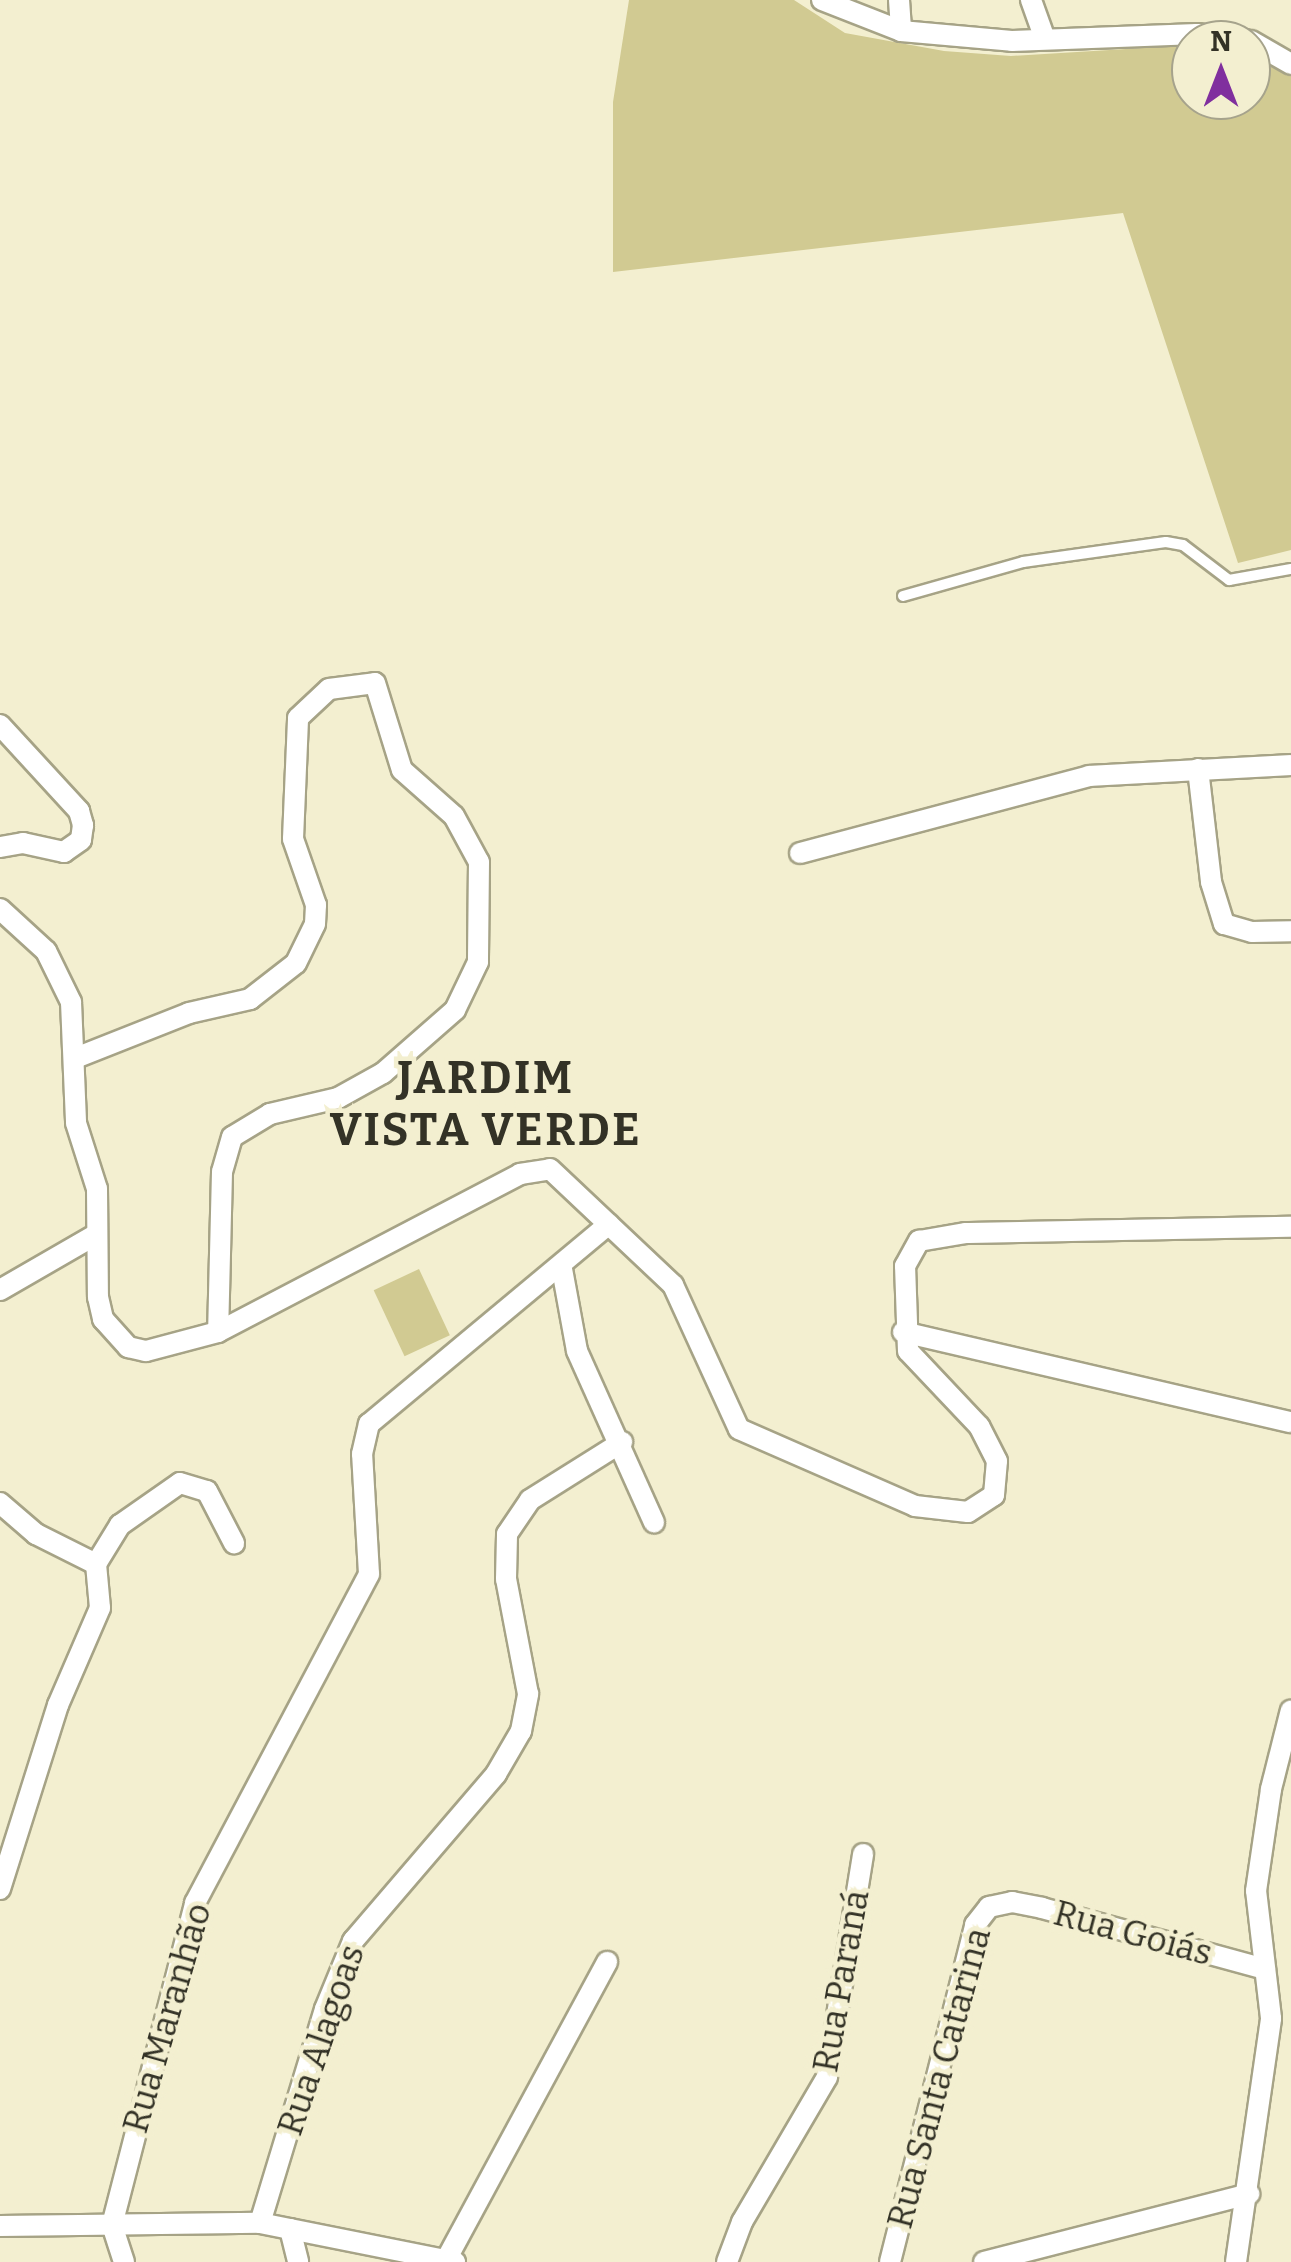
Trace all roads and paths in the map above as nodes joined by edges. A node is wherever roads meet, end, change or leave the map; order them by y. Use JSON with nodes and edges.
{"nodes":[{"id":1,"x":822,"y":0,"type":"edge"},
{"id":2,"x":899,"y":0,"type":"edge"},
{"id":3,"x":1032,"y":0,"type":"edge"},
{"id":4,"x":900,"y":31,"type":"junction"},
{"id":5,"x":1171,"y":35,"type":"edge"},
{"id":6,"x":1045,"y":39,"type":"junction"},
{"id":7,"x":1291,"y":569,"type":"edge"},
{"id":8,"x":903,"y":596,"type":"dead end"},
{"id":9,"x":0,"y":725,"type":"edge"},
{"id":10,"x":1291,"y":765,"type":"edge"},
{"id":11,"x":1198,"y":769,"type":"junction"},
{"id":12,"x":0,"y":847,"type":"edge"},
{"id":13,"x":800,"y":853,"type":"dead end"},
{"id":14,"x":0,"y":909,"type":"edge"},
{"id":15,"x":1291,"y":930,"type":"edge"},
{"id":16,"x":78,"y":1057,"type":"junction"},
{"id":17,"x":609,"y":1224,"type":"junction"},
{"id":18,"x":1291,"y":1227,"type":"edge"},
{"id":19,"x":97,"y":1234,"type":"junction"},
{"id":20,"x":562,"y":1268,"type":"junction"},
{"id":21,"x":0,"y":1290,"type":"edge"},
{"id":22,"x":218,"y":1332,"type":"junction"},
{"id":23,"x":903,"y":1332,"type":"junction"},
{"id":24,"x":1291,"y":1422,"type":"edge"},
{"id":25,"x":622,"y":1442,"type":"junction"},
{"id":26,"x":0,"y":1503,"type":"edge"},
{"id":27,"x":654,"y":1522,"type":"dead end"},
{"id":28,"x":234,"y":1544,"type":"dead end"},
{"id":29,"x":96,"y":1564,"type":"junction"},
{"id":30,"x":1291,"y":1710,"type":"edge"},
{"id":31,"x":862,"y":1854,"type":"dead end"},
{"id":32,"x":0,"y":1889,"type":"edge"},
{"id":33,"x":1000,"y":1902,"type":"joint"},
{"id":34,"x":607,"y":1962,"type":"dead end"},
{"id":35,"x":1265,"y":1969,"type":"junction"},
{"id":36,"x":1248,"y":2194,"type":"junction"},
{"id":37,"x":260,"y":2224,"type":"junction"},
{"id":38,"x":0,"y":2226,"type":"edge"},
{"id":39,"x":112,"y":2226,"type":"junction"},
{"id":40,"x":290,"y":2229,"type":"junction"},
{"id":41,"x":451,"y":2261,"type":"edge"},
{"id":42,"x":124,"y":2262,"type":"edge"},
{"id":43,"x":298,"y":2262,"type":"edge"},
{"id":44,"x":727,"y":2262,"type":"edge"},
{"id":45,"x":890,"y":2262,"type":"edge"},
{"id":46,"x":984,"y":2262,"type":"edge"},
{"id":47,"x":1236,"y":2262,"type":"edge"}],
"edges":[{"from":1,"to":4,"type":"street"},
{"from":2,"to":4,"type":"street"},
{"from":3,"to":6,"type":"street"},
{"from":4,"to":6,"type":"street"},
{"from":5,"to":6,"type":"street"},
{"from":7,"to":8,"type":"lane"},
{"from":9,"to":12,"type":"street"},
{"from":10,"to":11,"type":"street"},
{"from":11,"to":13,"type":"street"},
{"from":11,"to":15,"type":"street"},
{"from":14,"to":16,"type":"street"},
{"from":16,"to":19,"type":"street"},
{"from":16,"to":22,"type":"street"},
{"from":17,"to":20,"type":"street","name":"Rua Maranhão"},
{"from":17,"to":22,"type":"street"},
{"from":17,"to":23,"type":"street"},
{"from":18,"to":23,"type":"street"},
{"from":19,"to":21,"type":"street"},
{"from":19,"to":22,"type":"street"},
{"from":20,"to":25,"type":"street"},
{"from":20,"to":39,"type":"street","name":"Rua Maranhão"},
{"from":23,"to":24,"type":"street"},
{"from":25,"to":27,"type":"street"},
{"from":25,"to":37,"type":"street","name":"Rua Alagoas"},
{"from":26,"to":29,"type":"street"},
{"from":28,"to":29,"type":"street"},
{"from":29,"to":32,"type":"street"},
{"from":30,"to":35,"type":"street"},
{"from":31,"to":44,"type":"street","name":"Rua Paraná"},
{"from":33,"to":35,"type":"street","name":"Rua Goiás"},
{"from":33,"to":45,"type":"street","name":"Rua Santa Catarina"},
{"from":34,"to":41,"type":"street"},
{"from":35,"to":36,"type":"street"},
{"from":36,"to":46,"type":"street"},
{"from":36,"to":47,"type":"street"},
{"from":37,"to":39,"type":"street"},
{"from":37,"to":40,"type":"street"},
{"from":38,"to":39,"type":"street"},
{"from":39,"to":42,"type":"street"},
{"from":40,"to":41,"type":"street"},
{"from":40,"to":43,"type":"street"}]}
